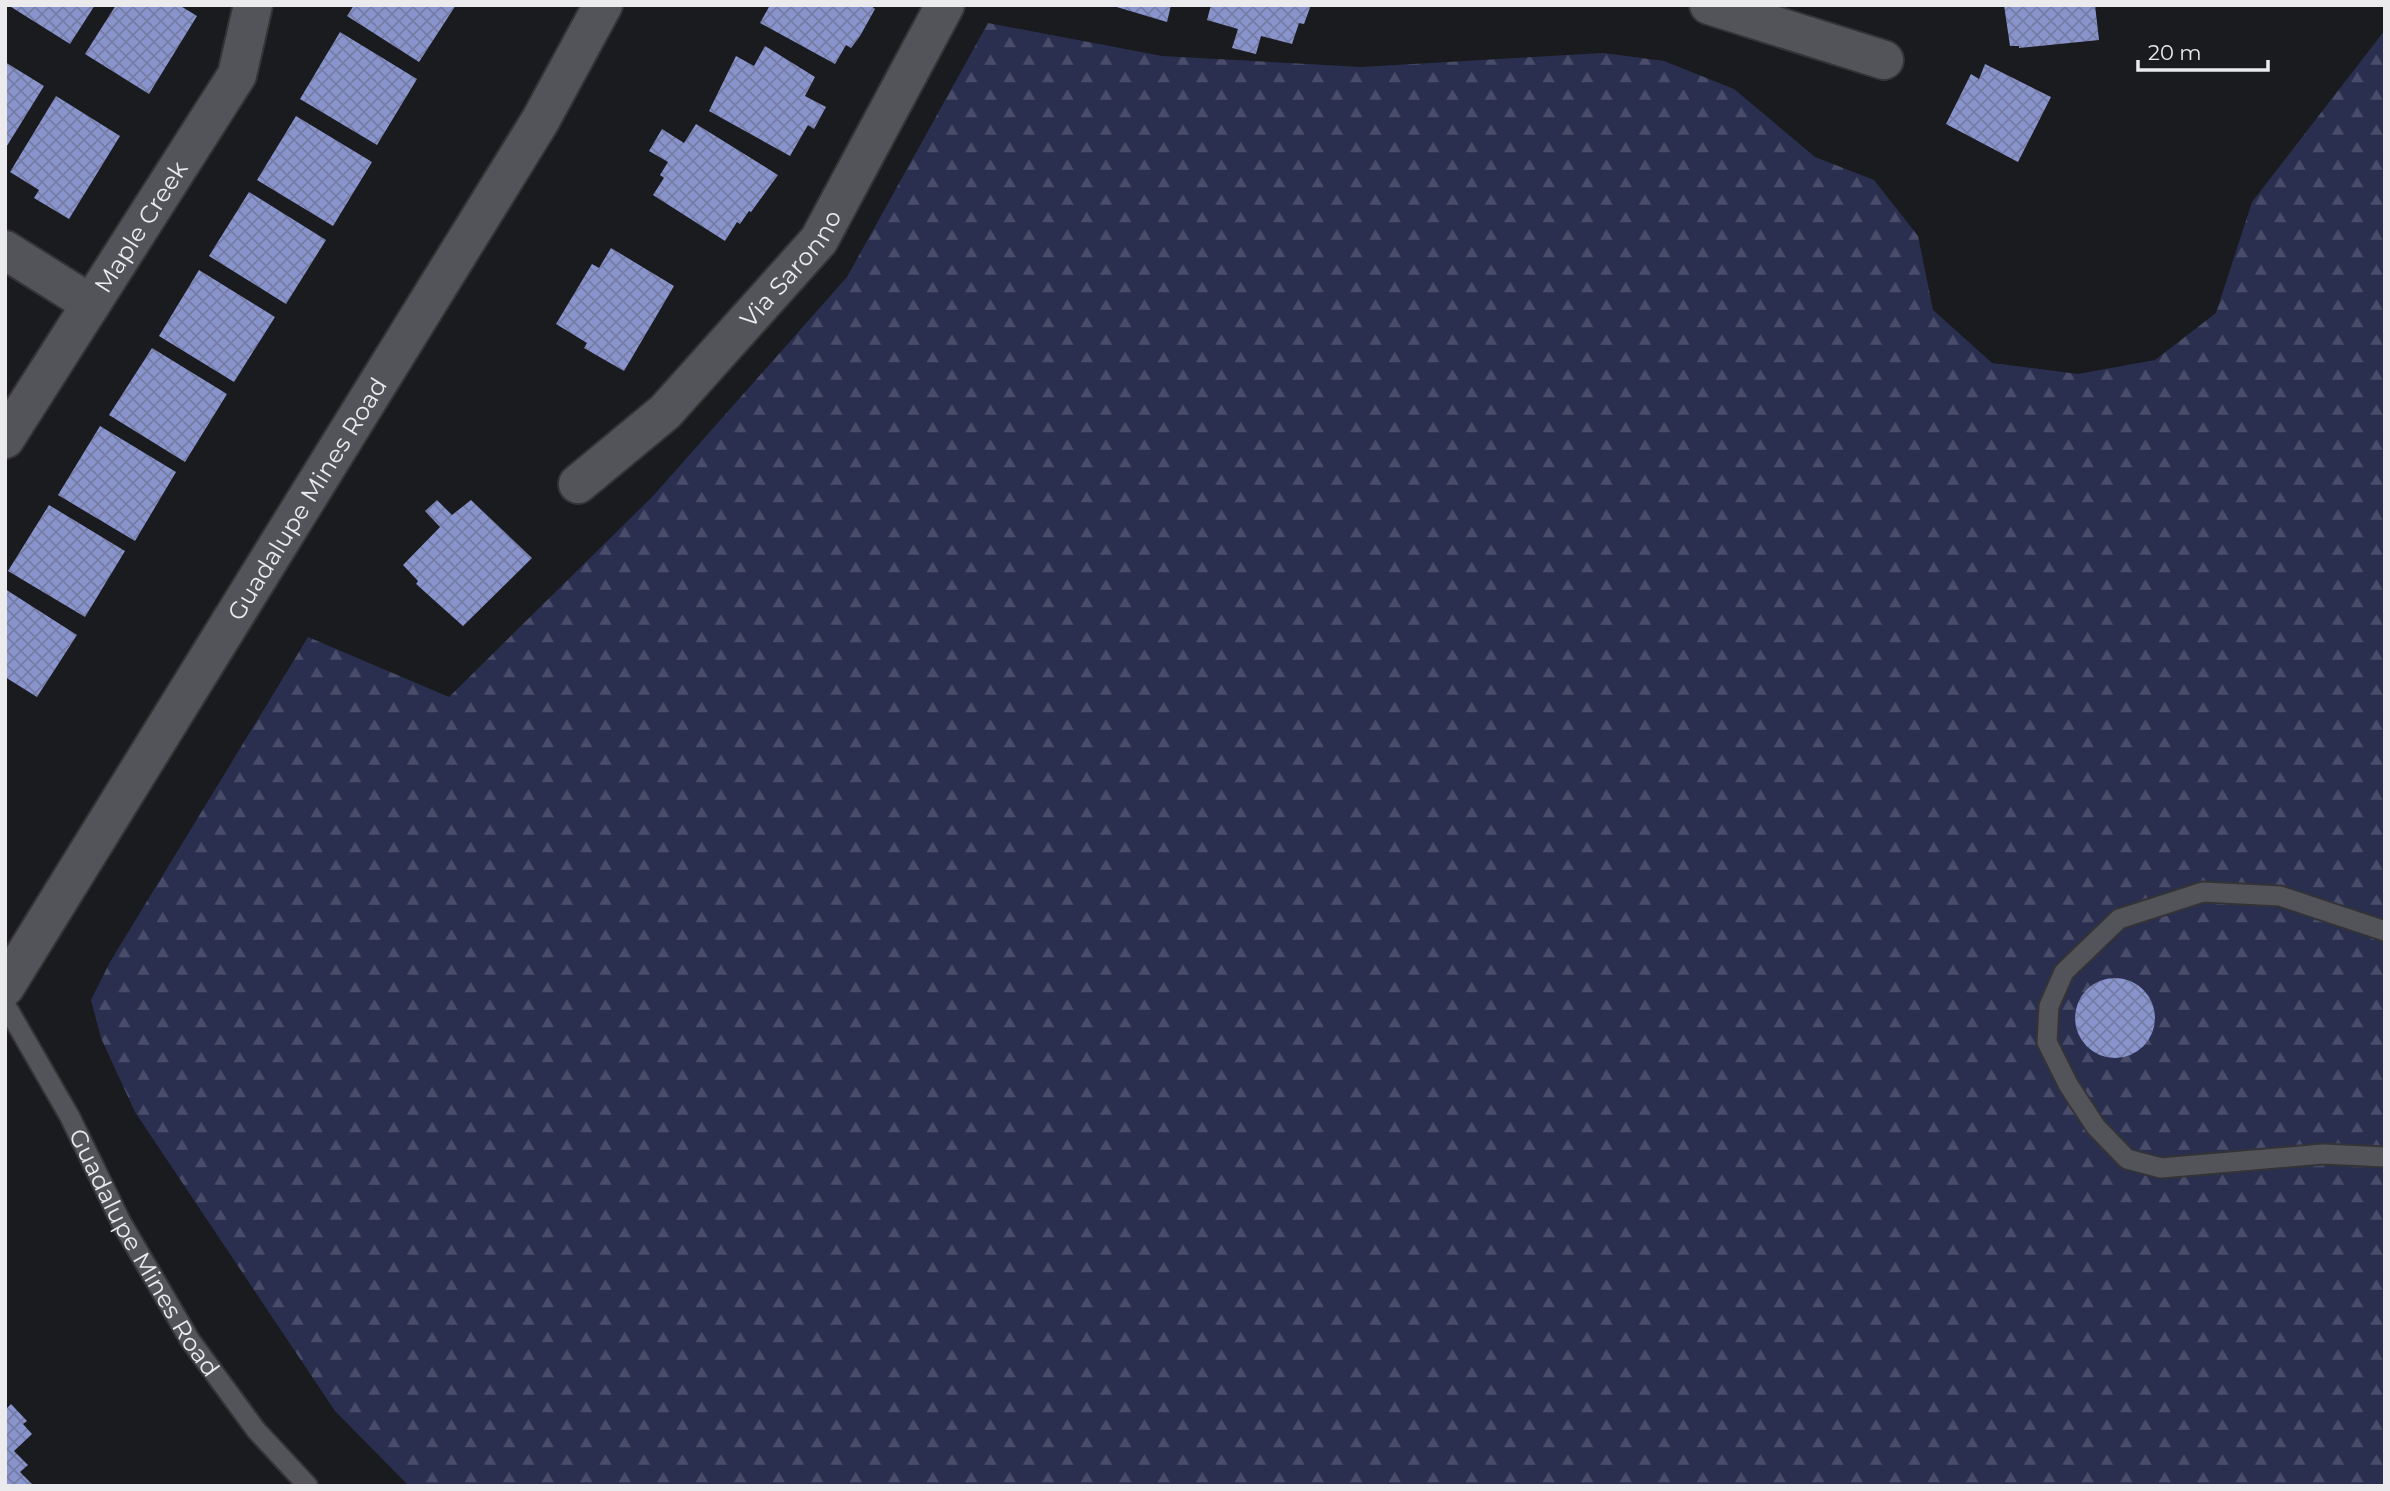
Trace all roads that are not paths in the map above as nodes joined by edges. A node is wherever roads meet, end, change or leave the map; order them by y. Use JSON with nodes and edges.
{"nodes":[{"id":1,"x":253,"y":5,"type":"edge"},
{"id":2,"x":603,"y":5,"type":"edge"},
{"id":3,"x":945,"y":5,"type":"edge"},
{"id":4,"x":1709,"y":5,"type":"edge"},
{"id":5,"x":1884,"y":60,"type":"dead end"},
{"id":6,"x":5,"y":250,"type":"edge"},
{"id":7,"x":91,"y":304,"type":"junction"},
{"id":8,"x":5,"y":439,"type":"edge"},
{"id":9,"x":578,"y":484,"type":"dead end"},
{"id":10,"x":2385,"y":930,"type":"edge"},
{"id":11,"x":5,"y":988,"type":"edge"},
{"id":12,"x":5,"y":1004,"type":"edge"},
{"id":13,"x":2385,"y":1157,"type":"edge"},
{"id":14,"x":308,"y":1486,"type":"edge"}],
"edges":[{"from":1,"to":7,"type":"street","name":"Maple Creek"},
{"from":2,"to":11,"type":"street","name":"Guadalupe Mines Road"},
{"from":3,"to":9,"type":"street","name":"Via Saronno"},
{"from":4,"to":5,"type":"street"},
{"from":6,"to":7,"type":"street"},
{"from":7,"to":8,"type":"street","name":"Maple Creek"},
{"from":10,"to":13,"type":"lane"},
{"from":12,"to":14,"type":"lane","name":"Guadalupe Mines Road"}]}
